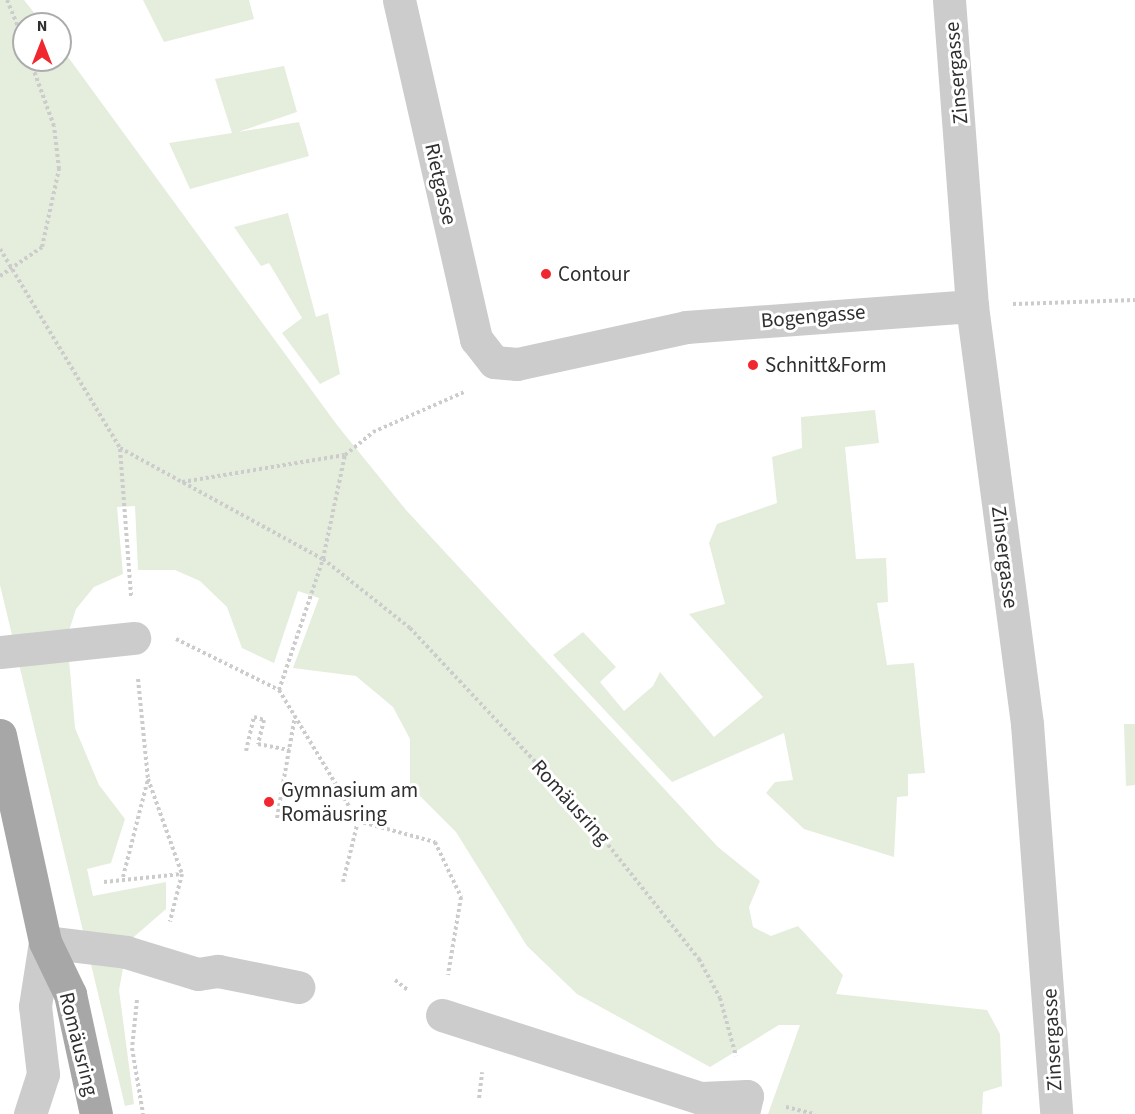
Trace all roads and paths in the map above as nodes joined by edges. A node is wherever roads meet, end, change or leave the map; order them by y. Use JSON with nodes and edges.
{"nodes":[{"id":1,"x":399,"y":0,"type":"edge"},
{"id":2,"x":949,"y":0,"type":"edge"},
{"id":3,"x":34,"y":72,"type":"edge"},
{"id":4,"x":0,"y":249,"type":"edge"},
{"id":5,"x":14,"y":270,"type":"junction"},
{"id":6,"x":0,"y":276,"type":"edge"},
{"id":7,"x":1135,"y":300,"type":"edge"},
{"id":8,"x":972,"y":306,"type":"junction"},
{"id":9,"x":494,"y":362,"type":"junction"},
{"id":10,"x":120,"y":448,"type":"junction"},
{"id":11,"x":345,"y":455,"type":"junction"},
{"id":12,"x":182,"y":482,"type":"junction"},
{"id":13,"x":323,"y":559,"type":"junction"},
{"id":14,"x":133,"y":628,"type":"junction"},
{"id":15,"x":0,"y":652,"type":"edge"},
{"id":16,"x":279,"y":690,"type":"junction"},
{"id":17,"x":295,"y":716,"type":"junction"},
{"id":18,"x":0,"y":735,"type":"edge"},
{"id":19,"x":289,"y":750,"type":"junction"},
{"id":20,"x":246,"y":751,"type":"dead end"},
{"id":21,"x":148,"y":779,"type":"junction"},
{"id":22,"x":277,"y":818,"type":"dead end"},
{"id":23,"x":358,"y":821,"type":"junction"},
{"id":24,"x":182,"y":874,"type":"junction"},
{"id":25,"x":123,"y":877,"type":"junction"},
{"id":26,"x":104,"y":882,"type":"dead end"},
{"id":27,"x":343,"y":882,"type":"dead end"},
{"id":28,"x":45,"y":942,"type":"junction"},
{"id":29,"x":154,"y":957,"type":"junction"},
{"id":30,"x":395,"y":980,"type":"dead end"},
{"id":31,"x":298,"y":987,"type":"dead end"},
{"id":32,"x":442,"y":1015,"type":"junction"},
{"id":33,"x":745,"y":1105,"type":"edge"},
{"id":34,"x":30,"y":1114,"type":"edge"},
{"id":35,"x":96,"y":1114,"type":"edge"},
{"id":36,"x":143,"y":1114,"type":"edge"},
{"id":37,"x":1056,"y":1114,"type":"edge"}],
"edges":[{"from":1,"to":9,"type":"street","name":"Rietgasse"},
{"from":2,"to":8,"type":"street","name":"Zinsergasse"},
{"from":3,"to":5,"type":"path"},
{"from":4,"to":5,"type":"path"},
{"from":5,"to":6,"type":"path"},
{"from":5,"to":10,"type":"path"},
{"from":7,"to":8,"type":"path"},
{"from":8,"to":9,"type":"street","name":"Bogengasse"},
{"from":8,"to":37,"type":"street","name":"Zinsergasse"},
{"from":9,"to":11,"type":"path"},
{"from":10,"to":12,"type":"path","name":"Romäusring"},
{"from":10,"to":14,"type":"path"},
{"from":11,"to":12,"type":"path"},
{"from":11,"to":13,"type":"path"},
{"from":12,"to":13,"type":"path","name":"Romäusring"},
{"from":13,"to":16,"type":"path"},
{"from":13,"to":33,"type":"path","name":"Romäusring"},
{"from":14,"to":15,"type":"street"},
{"from":14,"to":16,"type":"path"},
{"from":14,"to":21,"type":"path"},
{"from":16,"to":17,"type":"path"},
{"from":17,"to":19,"type":"path"},
{"from":17,"to":23,"type":"path"},
{"from":18,"to":28,"type":"main road","name":"Romäusring"},
{"from":19,"to":20,"type":"path"},
{"from":19,"to":22,"type":"path"},
{"from":21,"to":24,"type":"path"},
{"from":21,"to":25,"type":"path"},
{"from":23,"to":27,"type":"path"},
{"from":23,"to":32,"type":"path"},
{"from":24,"to":25,"type":"path"},
{"from":24,"to":29,"type":"path"},
{"from":25,"to":26,"type":"path"},
{"from":28,"to":29,"type":"street"},
{"from":28,"to":34,"type":"street","name":"Romäusring"},
{"from":28,"to":35,"type":"main road","name":"Romäusring"},
{"from":29,"to":31,"type":"street"},
{"from":29,"to":36,"type":"path"},
{"from":30,"to":32,"type":"path"},
{"from":32,"to":33,"type":"street"}]}
